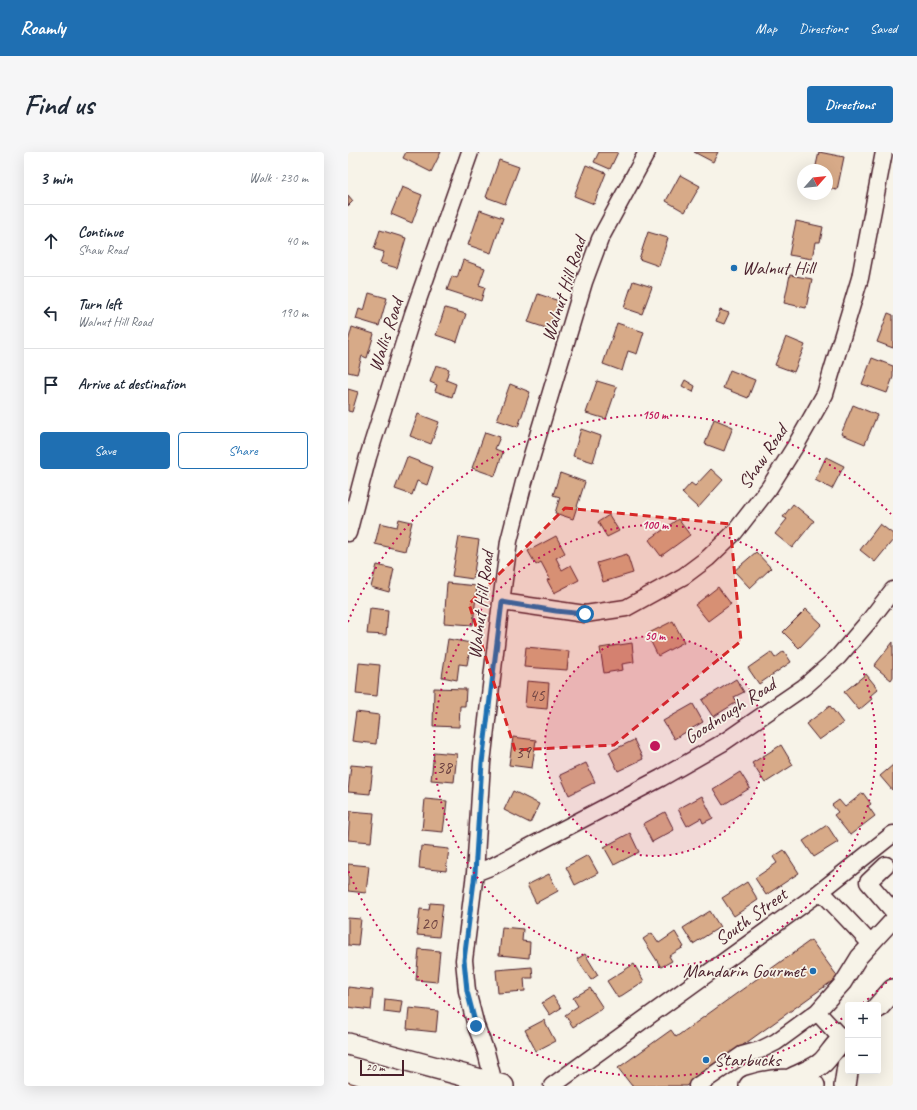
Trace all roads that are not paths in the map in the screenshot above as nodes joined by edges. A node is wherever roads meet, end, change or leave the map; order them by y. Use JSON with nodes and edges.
{"nodes":[{"id":1,"x":470,"y":152,"type":"edge"},
{"id":2,"x":647,"y":152,"type":"edge"},
{"id":3,"x":884,"y":152,"type":"edge"},
{"id":4,"x":348,"y":533,"type":"edge"},
{"id":5,"x":893,"y":590,"type":"edge"},
{"id":6,"x":502,"y":602,"type":"junction"},
{"id":7,"x":893,"y":834,"type":"edge"},
{"id":8,"x":873,"y":850,"type":"junction"},
{"id":9,"x":890,"y":869,"type":"edge"},
{"id":10,"x":475,"y":873,"type":"junction"},
{"id":11,"x":822,"y":891,"type":"junction"},
{"id":12,"x":893,"y":910,"type":"edge"},
{"id":13,"x":893,"y":920,"type":"edge"},
{"id":14,"x":871,"y":944,"type":"junction"},
{"id":15,"x":817,"y":1012,"type":"junction"},
{"id":16,"x":845,"y":1038,"type":"edge"},
{"id":17,"x":348,"y":1044,"type":"edge"},
{"id":18,"x":847,"y":1074,"type":"edge"},
{"id":19,"x":792,"y":1079,"type":"junction"},
{"id":20,"x":499,"y":1085,"type":"edge"},
{"id":21,"x":552,"y":1086,"type":"edge"},
{"id":22,"x":697,"y":1086,"type":"edge"},
{"id":23,"x":750,"y":1086,"type":"edge"},
{"id":24,"x":814,"y":1086,"type":"edge"},
{"id":25,"x":846,"y":1086,"type":"edge"}],
"edges":[{"from":1,"to":4,"type":"street","name":"Wallis Road"},
{"from":2,"to":6,"type":"street","name":"Walnut Hill Road"},
{"from":3,"to":6,"type":"street","name":"Shaw Road"},
{"from":5,"to":10,"type":"street","name":"Goodnough Road"},
{"from":6,"to":10,"type":"street","name":"Walnut Hill Road"},
{"from":7,"to":8,"type":"street","name":"South Street"},
{"from":8,"to":9,"type":"street"},
{"from":8,"to":11,"type":"street","name":"South Street"},
{"from":9,"to":12,"type":"street"},
{"from":10,"to":20,"type":"street","name":"Walnut Hill Road"},
{"from":11,"to":14,"type":"street"},
{"from":11,"to":21,"type":"street","name":"South Street"},
{"from":13,"to":14,"type":"street"},
{"from":14,"to":15,"type":"street"},
{"from":15,"to":16,"type":"street"},
{"from":15,"to":22,"type":"street"},
{"from":16,"to":19,"type":"main road"},
{"from":17,"to":20,"type":"main road"},
{"from":18,"to":25,"type":"main road"},
{"from":19,"to":23,"type":"main road"},
{"from":19,"to":24,"type":"main road"}]}
